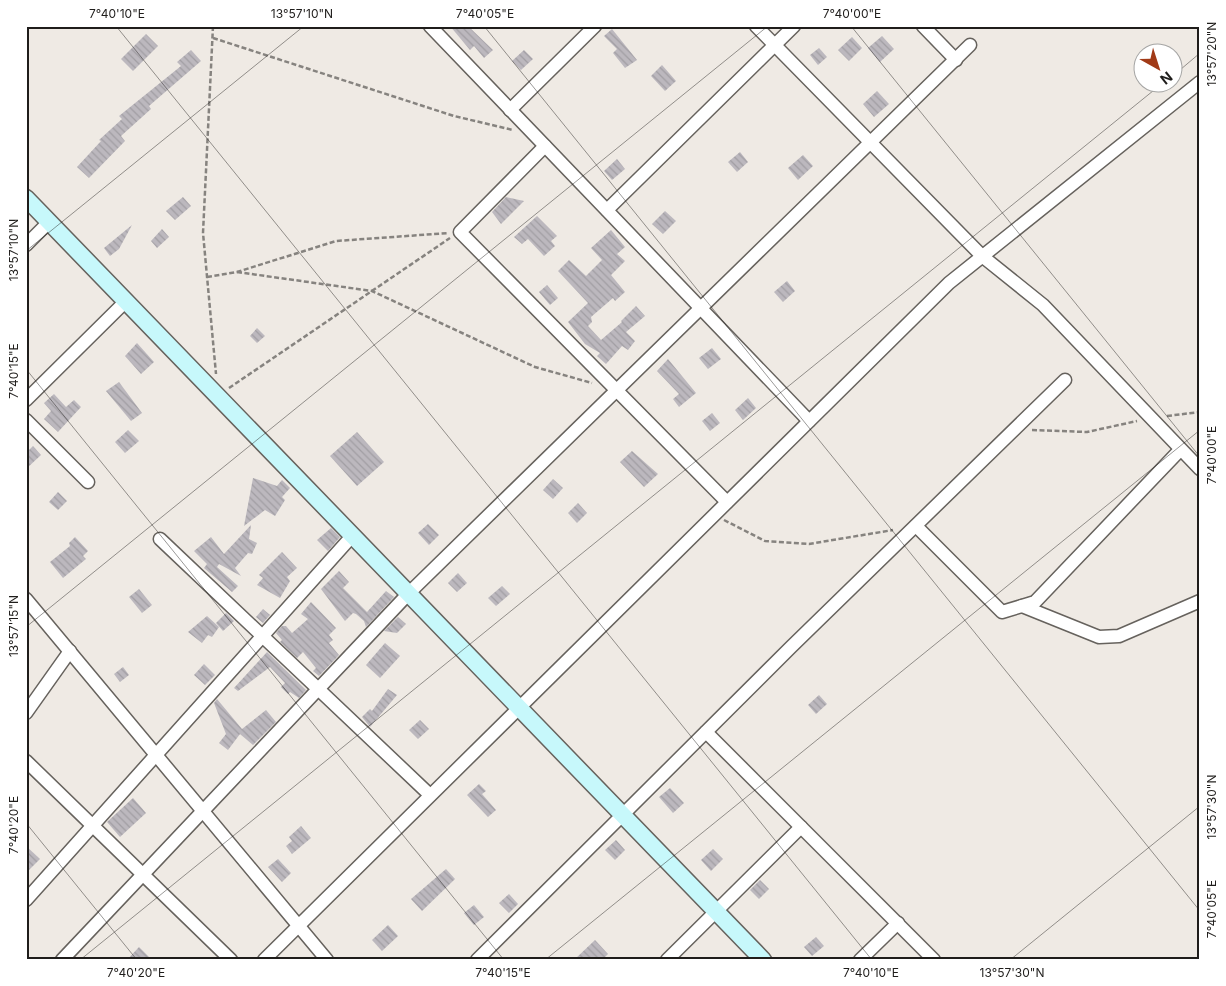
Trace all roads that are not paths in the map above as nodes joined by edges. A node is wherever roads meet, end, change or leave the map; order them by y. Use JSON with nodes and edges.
{"nodes":[{"id":1,"x":430,"y":26,"type":"edge"},
{"id":2,"x":595,"y":26,"type":"edge"},
{"id":3,"x":756,"y":26,"type":"edge"},
{"id":4,"x":794,"y":26,"type":"edge"},
{"id":5,"x":923,"y":26,"type":"edge"},
{"id":6,"x":774,"y":45,"type":"junction"},
{"id":7,"x":970,"y":45,"type":"dead end"},
{"id":8,"x":956,"y":60,"type":"junction"},
{"id":9,"x":1200,"y":82,"type":"edge"},
{"id":10,"x":510,"y":110,"type":"junction"},
{"id":11,"x":870,"y":143,"type":"junction"},
{"id":12,"x":545,"y":146,"type":"junction"},
{"id":13,"x":26,"y":198,"type":"edge"},
{"id":14,"x":607,"y":210,"type":"junction"},
{"id":15,"x":50,"y":222,"type":"junction"},
{"id":16,"x":26,"y":245,"type":"edge"},
{"id":17,"x":982,"y":256,"type":"junction"},
{"id":18,"x":126,"y":301,"type":"junction"},
{"id":19,"x":701,"y":308,"type":"junction"},
{"id":20,"x":1066,"y":380,"type":"dead end"},
{"id":21,"x":617,"y":390,"type":"junction"},
{"id":22,"x":26,"y":400,"type":"edge"},
{"id":23,"x":26,"y":420,"type":"edge"},
{"id":24,"x":809,"y":421,"type":"junction"},
{"id":25,"x":1180,"y":450,"type":"junction"},
{"id":26,"x":1200,"y":469,"type":"edge"},
{"id":27,"x":88,"y":482,"type":"dead end"},
{"id":28,"x":727,"y":502,"type":"junction"},
{"id":29,"x":916,"y":526,"type":"junction"},
{"id":30,"x":353,"y":535,"type":"junction"},
{"id":31,"x":160,"y":539,"type":"dead end"},
{"id":32,"x":409,"y":593,"type":"junction"},
{"id":33,"x":26,"y":599,"type":"edge"},
{"id":34,"x":1200,"y":601,"type":"edge"},
{"id":35,"x":1022,"y":606,"type":"junction"},
{"id":36,"x":263,"y":636,"type":"junction"},
{"id":37,"x":70,"y":651,"type":"junction"},
{"id":38,"x":318,"y":689,"type":"junction"},
{"id":39,"x":520,"y":707,"type":"junction"},
{"id":40,"x":26,"y":713,"type":"edge"},
{"id":41,"x":706,"y":732,"type":"junction"},
{"id":42,"x":157,"y":756,"type":"junction"},
{"id":43,"x":26,"y":761,"type":"edge"},
{"id":44,"x":430,"y":795,"type":"junction"},
{"id":45,"x":203,"y":811,"type":"junction"},
{"id":46,"x":623,"y":814,"type":"junction"},
{"id":47,"x":800,"y":826,"type":"junction"},
{"id":48,"x":94,"y":827,"type":"junction"},
{"id":49,"x":143,"y":874,"type":"junction"},
{"id":50,"x":26,"y":900,"type":"edge"},
{"id":51,"x":716,"y":911,"type":"junction"},
{"id":52,"x":898,"y":923,"type":"junction"},
{"id":53,"x":298,"y":926,"type":"junction"},
{"id":54,"x":62,"y":960,"type":"edge"},
{"id":55,"x":231,"y":960,"type":"edge"},
{"id":56,"x":264,"y":960,"type":"edge"},
{"id":57,"x":326,"y":960,"type":"edge"},
{"id":58,"x":477,"y":960,"type":"edge"},
{"id":59,"x":667,"y":960,"type":"edge"},
{"id":60,"x":763,"y":960,"type":"edge"},
{"id":61,"x":860,"y":960,"type":"edge"},
{"id":62,"x":934,"y":960,"type":"edge"}],
"edges":[{"from":1,"to":10,"type":"street"},
{"from":2,"to":10,"type":"street"},
{"from":3,"to":6,"type":"street"},
{"from":4,"to":6,"type":"street"},
{"from":5,"to":8,"type":"street"},
{"from":6,"to":11,"type":"street"},
{"from":6,"to":14,"type":"street"},
{"from":7,"to":8,"type":"street"},
{"from":8,"to":11,"type":"street"},
{"from":9,"to":17,"type":"street"},
{"from":10,"to":12,"type":"street"},
{"from":11,"to":17,"type":"street"},
{"from":11,"to":19,"type":"street"},
{"from":12,"to":14,"type":"street"},
{"from":12,"to":21,"type":"street"},
{"from":13,"to":15,"type":"street"},
{"from":14,"to":19,"type":"street"},
{"from":15,"to":16,"type":"street"},
{"from":15,"to":18,"type":"street"},
{"from":17,"to":24,"type":"street"},
{"from":17,"to":25,"type":"street"},
{"from":18,"to":22,"type":"street"},
{"from":18,"to":30,"type":"street"},
{"from":19,"to":21,"type":"street"},
{"from":19,"to":24,"type":"street"},
{"from":20,"to":29,"type":"street"},
{"from":21,"to":28,"type":"street"},
{"from":21,"to":32,"type":"street"},
{"from":23,"to":27,"type":"street"},
{"from":24,"to":28,"type":"street"},
{"from":25,"to":26,"type":"street"},
{"from":25,"to":35,"type":"street"},
{"from":28,"to":39,"type":"street"},
{"from":29,"to":35,"type":"street"},
{"from":29,"to":41,"type":"street"},
{"from":30,"to":32,"type":"street"},
{"from":30,"to":36,"type":"street"},
{"from":31,"to":36,"type":"street"},
{"from":32,"to":38,"type":"street"},
{"from":32,"to":39,"type":"street"},
{"from":33,"to":37,"type":"street"},
{"from":34,"to":35,"type":"street"},
{"from":36,"to":38,"type":"street"},
{"from":36,"to":42,"type":"street"},
{"from":37,"to":40,"type":"street"},
{"from":37,"to":42,"type":"street"},
{"from":38,"to":44,"type":"street"},
{"from":38,"to":45,"type":"street"},
{"from":39,"to":44,"type":"street"},
{"from":39,"to":46,"type":"street"},
{"from":41,"to":46,"type":"street"},
{"from":41,"to":47,"type":"street"},
{"from":42,"to":45,"type":"street"},
{"from":42,"to":48,"type":"street"},
{"from":43,"to":48,"type":"street"},
{"from":44,"to":53,"type":"street"},
{"from":45,"to":49,"type":"street"},
{"from":45,"to":53,"type":"street"},
{"from":46,"to":51,"type":"street"},
{"from":46,"to":58,"type":"street"},
{"from":47,"to":51,"type":"street"},
{"from":47,"to":52,"type":"street"},
{"from":48,"to":49,"type":"street"},
{"from":48,"to":50,"type":"street"},
{"from":49,"to":54,"type":"street"},
{"from":49,"to":55,"type":"street"},
{"from":51,"to":59,"type":"street"},
{"from":51,"to":60,"type":"street"},
{"from":52,"to":61,"type":"street"},
{"from":52,"to":62,"type":"street"},
{"from":53,"to":56,"type":"street"},
{"from":53,"to":57,"type":"street"}]}
